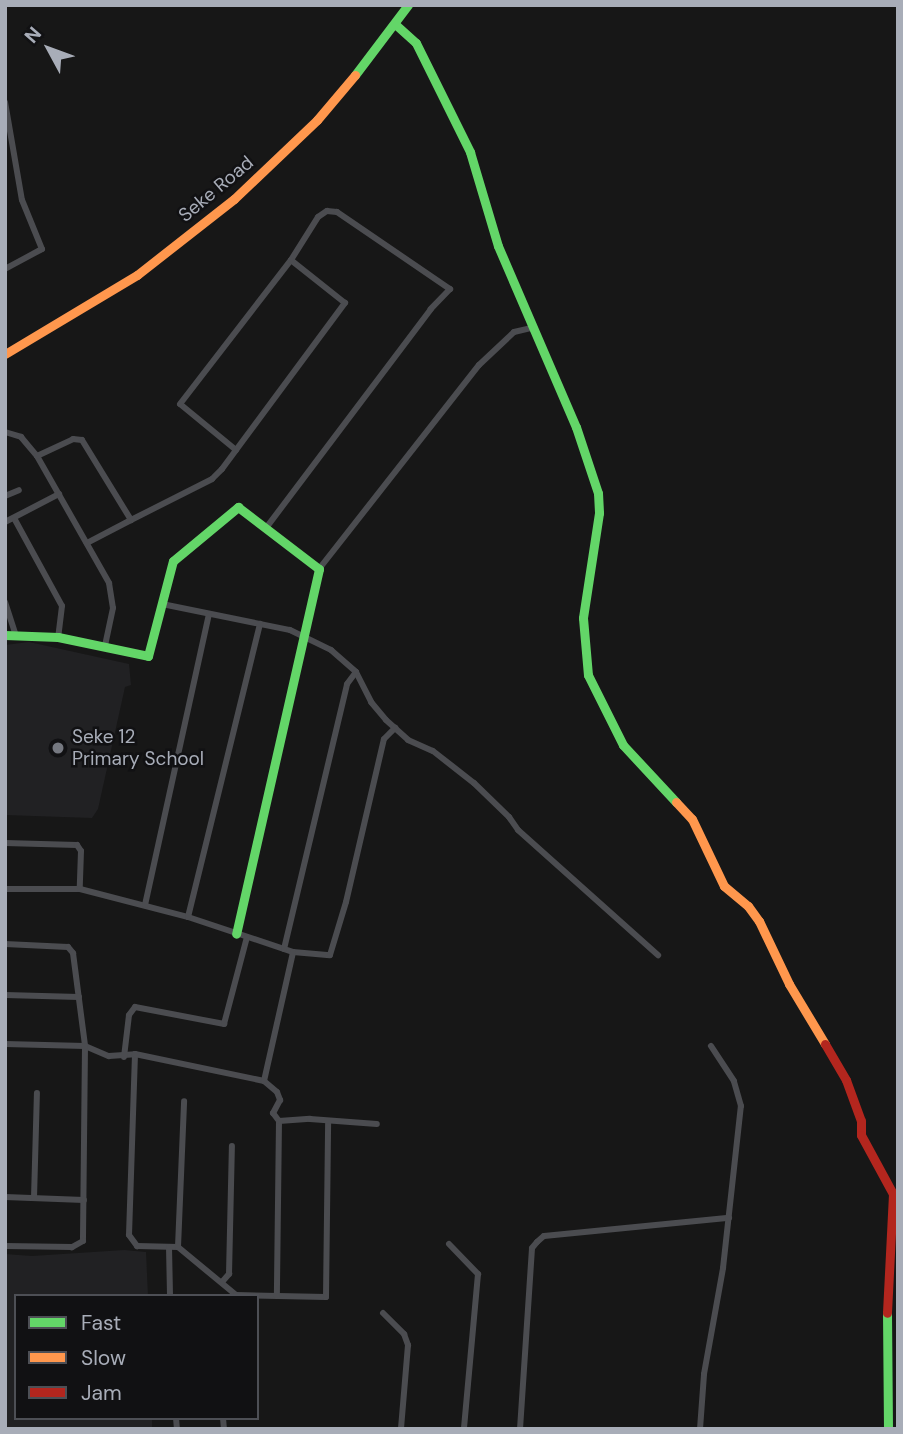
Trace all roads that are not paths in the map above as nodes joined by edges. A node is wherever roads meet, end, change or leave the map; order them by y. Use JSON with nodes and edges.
{"nodes":[{"id":1,"x":408,"y":5,"type":"edge"},
{"id":2,"x":395,"y":24,"type":"junction"},
{"id":3,"x":5,"y":102,"type":"edge"},
{"id":4,"x":291,"y":260,"type":"junction"},
{"id":5,"x":5,"y":269,"type":"edge"},
{"id":6,"x":531,"y":328,"type":"junction"},
{"id":7,"x":5,"y":354,"type":"edge"},
{"id":8,"x":5,"y":432,"type":"edge"},
{"id":9,"x":236,"y":450,"type":"junction"},
{"id":10,"x":37,"y":456,"type":"junction"},
{"id":11,"x":19,"y":490,"type":"dead end"},
{"id":12,"x":59,"y":494,"type":"junction"},
{"id":13,"x":5,"y":496,"type":"edge"},
{"id":14,"x":14,"y":518,"type":"junction"},
{"id":15,"x":131,"y":520,"type":"junction"},
{"id":16,"x":5,"y":522,"type":"edge"},
{"id":17,"x":266,"y":528,"type":"junction"},
{"id":18,"x":87,"y":543,"type":"junction"},
{"id":19,"x":319,"y":569,"type":"junction"},
{"id":20,"x":5,"y":602,"type":"edge"},
{"id":21,"x":162,"y":604,"type":"junction"},
{"id":22,"x":209,"y":614,"type":"junction"},
{"id":23,"x":260,"y":624,"type":"junction"},
{"id":24,"x":10,"y":634,"type":"edge"},
{"id":25,"x":304,"y":634,"type":"junction"},
{"id":26,"x":58,"y":637,"type":"junction"},
{"id":27,"x":105,"y":646,"type":"junction"},
{"id":28,"x":356,"y":672,"type":"junction"},
{"id":29,"x":395,"y":728,"type":"junction"},
{"id":30,"x":5,"y":843,"type":"edge"},
{"id":31,"x":80,"y":889,"type":"junction"},
{"id":32,"x":5,"y":890,"type":"edge"},
{"id":33,"x":145,"y":905,"type":"junction"},
{"id":34,"x":188,"y":917,"type":"junction"},
{"id":35,"x":236,"y":934,"type":"junction"},
{"id":36,"x":247,"y":937,"type":"junction"},
{"id":37,"x":5,"y":944,"type":"edge"},
{"id":38,"x":285,"y":949,"type":"junction"},
{"id":39,"x":293,"y":951,"type":"junction"},
{"id":40,"x":658,"y":955,"type":"dead end"},
{"id":41,"x":5,"y":995,"type":"edge"},
{"id":42,"x":79,"y":997,"type":"junction"},
{"id":43,"x":5,"y":1044,"type":"edge"},
{"id":44,"x":85,"y":1046,"type":"junction"},
{"id":45,"x":711,"y":1046,"type":"dead end"},
{"id":46,"x":135,"y":1054,"type":"junction"},
{"id":47,"x":124,"y":1057,"type":"junction"},
{"id":48,"x":264,"y":1081,"type":"junction"},
{"id":49,"x":37,"y":1093,"type":"dead end"},
{"id":50,"x":184,"y":1101,"type":"dead end"},
{"id":51,"x":279,"y":1121,"type":"junction"},
{"id":52,"x":328,"y":1122,"type":"junction"},
{"id":53,"x":377,"y":1124,"type":"dead end"},
{"id":54,"x":232,"y":1146,"type":"dead end"},
{"id":55,"x":5,"y":1197,"type":"edge"},
{"id":56,"x":34,"y":1198,"type":"junction"},
{"id":57,"x":84,"y":1200,"type":"junction"},
{"id":58,"x":729,"y":1218,"type":"junction"},
{"id":59,"x":449,"y":1244,"type":"dead end"},
{"id":60,"x":5,"y":1246,"type":"edge"},
{"id":61,"x":169,"y":1247,"type":"junction"},
{"id":62,"x":178,"y":1247,"type":"junction"},
{"id":63,"x":224,"y":1285,"type":"junction"},
{"id":64,"x":170,"y":1294,"type":"edge"},
{"id":65,"x":220,"y":1294,"type":"edge"},
{"id":66,"x":235,"y":1294,"type":"edge"},
{"id":67,"x":259,"y":1296,"type":"edge"},
{"id":68,"x":277,"y":1296,"type":"junction"},
{"id":69,"x":383,"y":1313,"type":"dead end"},
{"id":70,"x":401,"y":1429,"type":"edge"},
{"id":71,"x":464,"y":1429,"type":"edge"},
{"id":72,"x":520,"y":1429,"type":"edge"},
{"id":73,"x":700,"y":1429,"type":"edge"},
{"id":74,"x":888,"y":1429,"type":"edge"}],
"edges":[{"from":1,"to":2,"type":"street","name":"Seke Road"},
{"from":2,"to":6,"type":"street"},
{"from":2,"to":7,"type":"street","name":"Seke Road"},
{"from":3,"to":5,"type":"street"},
{"from":4,"to":9,"type":"street"},
{"from":4,"to":9,"type":"street"},
{"from":4,"to":17,"type":"street"},
{"from":6,"to":19,"type":"street"},
{"from":6,"to":74,"type":"street"},
{"from":8,"to":10,"type":"street"},
{"from":9,"to":15,"type":"street"},
{"from":10,"to":12,"type":"street"},
{"from":10,"to":15,"type":"street"},
{"from":11,"to":13,"type":"street"},
{"from":12,"to":14,"type":"street"},
{"from":12,"to":18,"type":"street"},
{"from":14,"to":16,"type":"street"},
{"from":14,"to":26,"type":"street"},
{"from":15,"to":18,"type":"street"},
{"from":17,"to":19,"type":"street"},
{"from":17,"to":21,"type":"street"},
{"from":18,"to":27,"type":"street"},
{"from":19,"to":25,"type":"street"},
{"from":20,"to":24,"type":"street"},
{"from":21,"to":22,"type":"street"},
{"from":21,"to":27,"type":"street"},
{"from":22,"to":23,"type":"street"},
{"from":22,"to":33,"type":"street"},
{"from":23,"to":25,"type":"street"},
{"from":23,"to":34,"type":"street"},
{"from":24,"to":26,"type":"street"},
{"from":25,"to":28,"type":"street"},
{"from":25,"to":35,"type":"street"},
{"from":26,"to":27,"type":"street"},
{"from":28,"to":29,"type":"street"},
{"from":28,"to":38,"type":"street"},
{"from":29,"to":39,"type":"street"},
{"from":29,"to":40,"type":"street"},
{"from":30,"to":31,"type":"street"},
{"from":31,"to":32,"type":"street"},
{"from":31,"to":33,"type":"street"},
{"from":33,"to":34,"type":"street"},
{"from":34,"to":35,"type":"street"},
{"from":35,"to":36,"type":"street"},
{"from":36,"to":38,"type":"street"},
{"from":36,"to":47,"type":"street"},
{"from":37,"to":42,"type":"street"},
{"from":38,"to":39,"type":"street"},
{"from":39,"to":48,"type":"street"},
{"from":41,"to":42,"type":"street"},
{"from":42,"to":44,"type":"street"},
{"from":43,"to":44,"type":"street"},
{"from":44,"to":47,"type":"street"},
{"from":44,"to":57,"type":"street"},
{"from":45,"to":58,"type":"street"},
{"from":46,"to":47,"type":"street"},
{"from":46,"to":48,"type":"street"},
{"from":46,"to":61,"type":"street"},
{"from":48,"to":51,"type":"street"},
{"from":49,"to":56,"type":"street"},
{"from":50,"to":62,"type":"street"},
{"from":51,"to":52,"type":"street"},
{"from":51,"to":68,"type":"street"},
{"from":52,"to":53,"type":"street"},
{"from":52,"to":68,"type":"street"},
{"from":54,"to":63,"type":"street"},
{"from":55,"to":56,"type":"street"},
{"from":56,"to":57,"type":"street"},
{"from":57,"to":60,"type":"street"},
{"from":58,"to":72,"type":"street"},
{"from":58,"to":73,"type":"street"},
{"from":59,"to":71,"type":"street"},
{"from":61,"to":62,"type":"street"},
{"from":61,"to":64,"type":"street"},
{"from":62,"to":63,"type":"street"},
{"from":63,"to":65,"type":"street"},
{"from":63,"to":66,"type":"street"},
{"from":67,"to":68,"type":"street"},
{"from":69,"to":70,"type":"street"}]}
